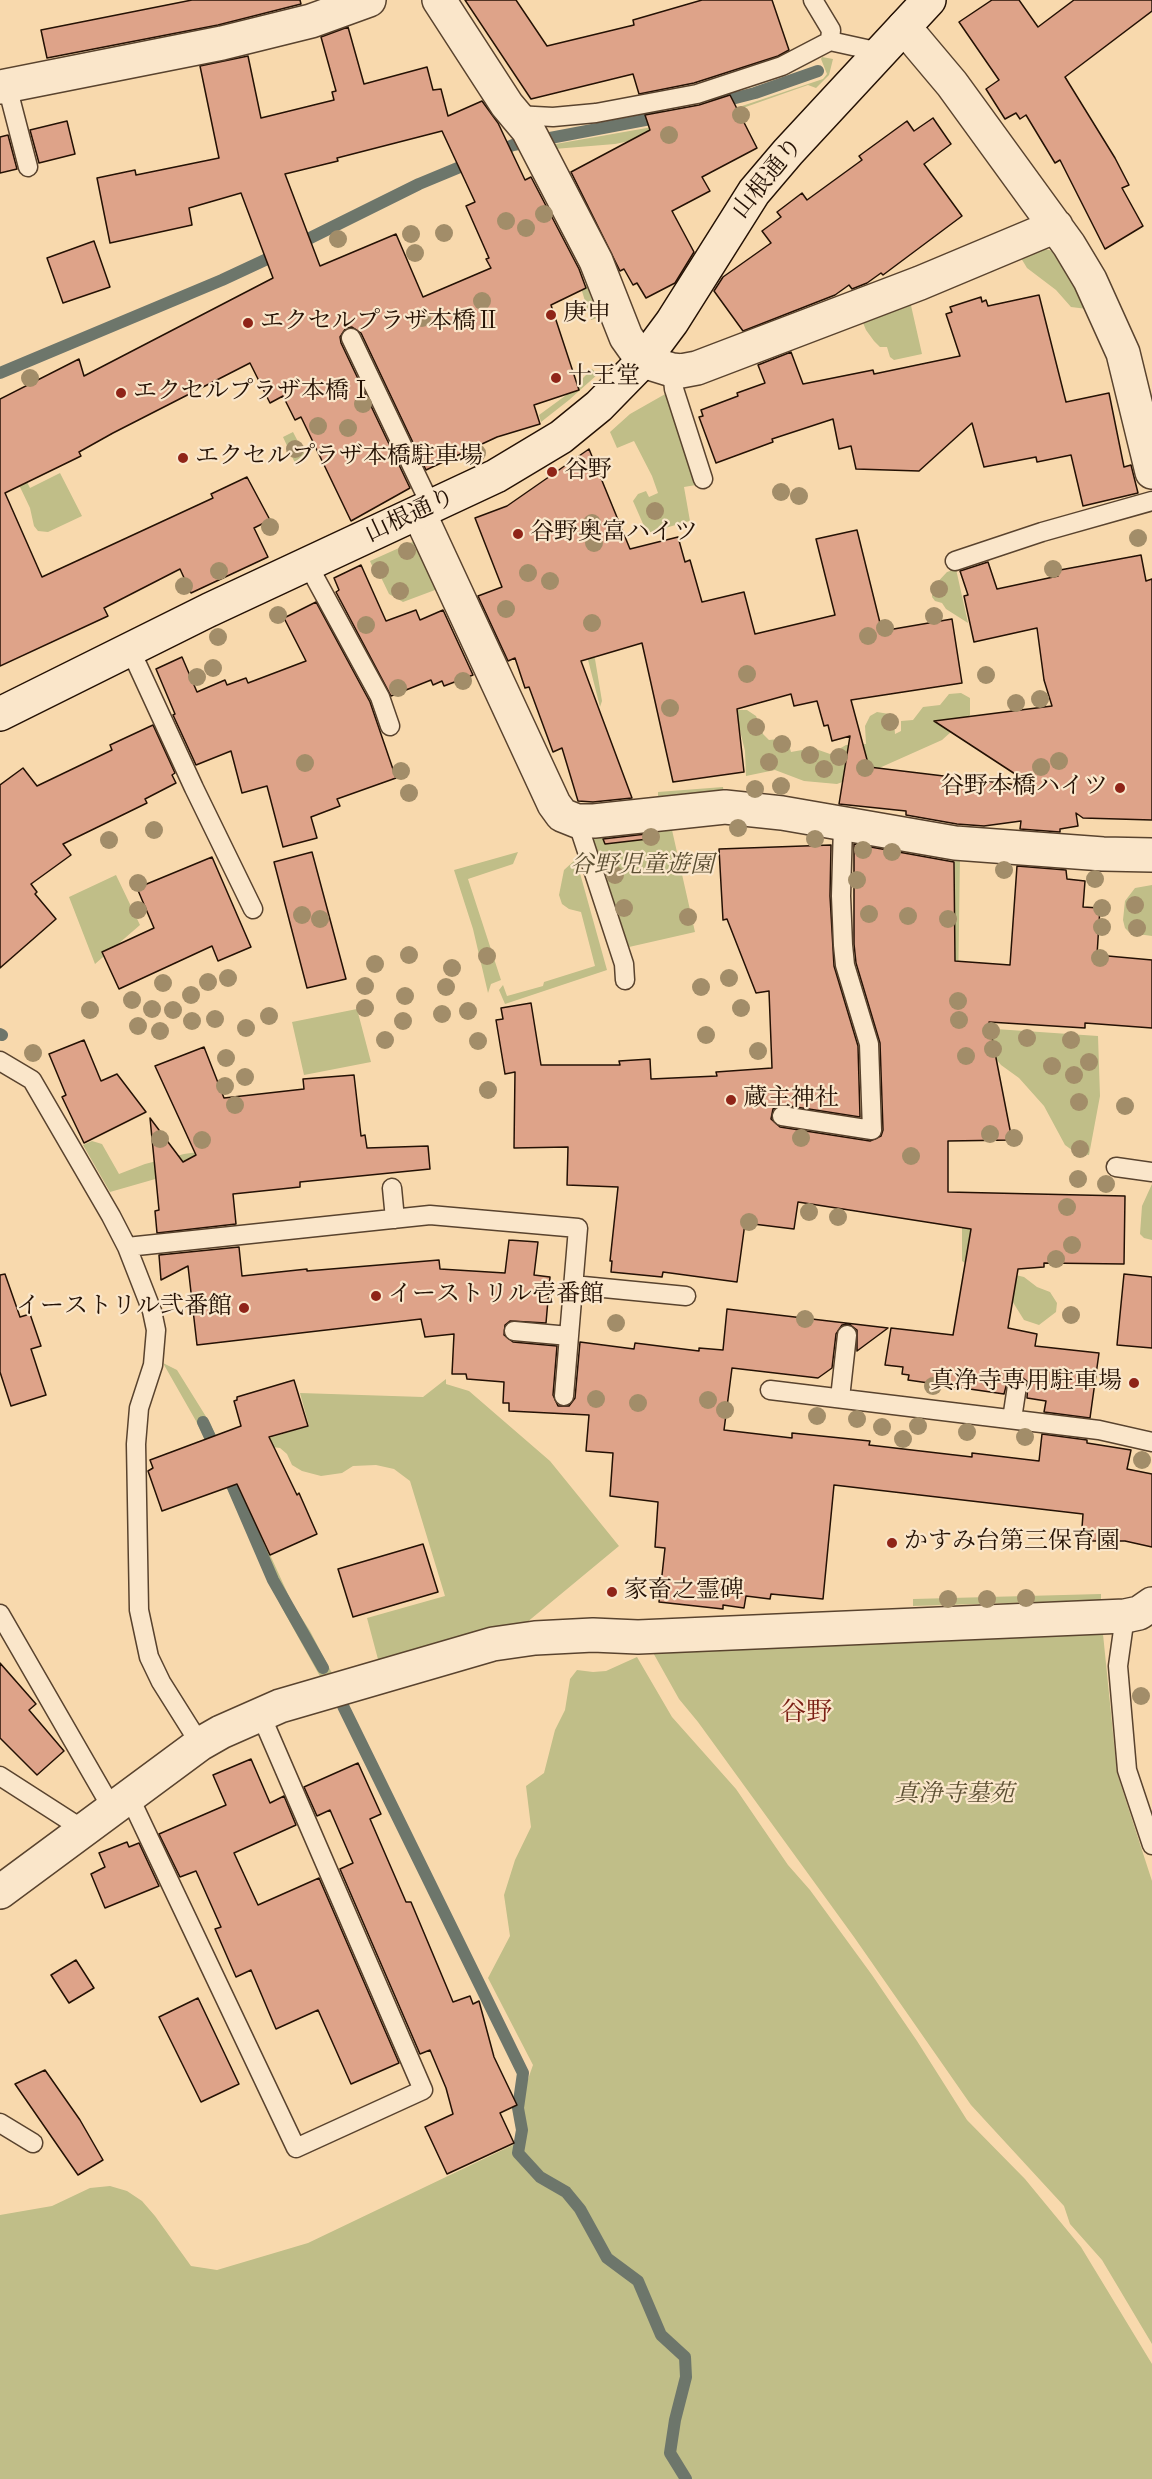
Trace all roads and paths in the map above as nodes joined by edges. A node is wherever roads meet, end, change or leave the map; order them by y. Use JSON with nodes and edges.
{"nodes":[{"id":1,"x":369,"y":0,"type":"edge"},
{"id":2,"x":439,"y":0,"type":"edge"},
{"id":3,"x":813,"y":0,"type":"edge"},
{"id":4,"x":929,"y":0,"type":"edge"},
{"id":5,"x":904,"y":27,"type":"junction"},
{"id":6,"x":830,"y":41,"type":"junction"},
{"id":7,"x":880,"y":52,"type":"junction"},
{"id":8,"x":3,"y":87,"type":"edge"},
{"id":9,"x":527,"y":132,"type":"junction"},
{"id":10,"x":27,"y":167,"type":"dead end"},
{"id":11,"x":1056,"y":226,"type":"junction"},
{"id":12,"x":351,"y":338,"type":"dead end"},
{"id":13,"x":658,"y":366,"type":"junction"},
{"id":14,"x":1152,"y":472,"type":"edge"},
{"id":15,"x":704,"y":479,"type":"dead end"},
{"id":16,"x":1152,"y":501,"type":"edge"},
{"id":17,"x":425,"y":510,"type":"junction"},
{"id":18,"x":955,"y":561,"type":"dead end"},
{"id":19,"x":308,"y":565,"type":"junction"},
{"id":20,"x":130,"y":649,"type":"junction"},
{"id":21,"x":0,"y":714,"type":"edge"},
{"id":22,"x":390,"y":726,"type":"dead end"},
{"id":23,"x":577,"y":821,"type":"junction"},
{"id":24,"x":843,"y":825,"type":"junction"},
{"id":25,"x":1152,"y":855,"type":"edge"},
{"id":26,"x":253,"y":909,"type":"dead end"},
{"id":27,"x":625,"y":980,"type":"dead end"},
{"id":28,"x":0,"y":1061,"type":"edge"},
{"id":29,"x":783,"y":1116,"type":"dead end"},
{"id":30,"x":1116,"y":1167,"type":"dead end"},
{"id":31,"x":1152,"y":1172,"type":"edge"},
{"id":32,"x":392,"y":1188,"type":"dead end"},
{"id":33,"x":395,"y":1219,"type":"junction"},
{"id":34,"x":127,"y":1247,"type":"junction"},
{"id":35,"x":573,"y":1284,"type":"junction"},
{"id":36,"x":686,"y":1296,"type":"dead end"},
{"id":37,"x":514,"y":1331,"type":"dead end"},
{"id":38,"x":848,"y":1335,"type":"dead end"},
{"id":39,"x":569,"y":1336,"type":"junction"},
{"id":40,"x":1017,"y":1386,"type":"dead end"},
{"id":41,"x":770,"y":1390,"type":"dead end"},
{"id":42,"x":564,"y":1396,"type":"dead end"},
{"id":43,"x":840,"y":1398,"type":"junction"},
{"id":44,"x":1012,"y":1419,"type":"junction"},
{"id":45,"x":1152,"y":1442,"type":"edge"},
{"id":46,"x":1138,"y":1610,"type":"edge"},
{"id":47,"x":0,"y":1614,"type":"edge"},
{"id":48,"x":260,"y":1713,"type":"junction"},
{"id":49,"x":200,"y":1744,"type":"junction"},
{"id":50,"x":0,"y":1776,"type":"edge"},
{"id":51,"x":121,"y":1803,"type":"junction"},
{"id":52,"x":84,"y":1830,"type":"junction"},
{"id":53,"x":1152,"y":1845,"type":"edge"},
{"id":54,"x":0,"y":1892,"type":"edge"},
{"id":55,"x":0,"y":2123,"type":"edge"},
{"id":56,"x":33,"y":2143,"type":"dead end"}],
"edges":[{"from":1,"to":8,"type":"street"},
{"from":2,"to":9,"type":"street"},
{"from":3,"to":6,"type":"lane"},
{"from":4,"to":5,"type":"street","name":"山根通り"},
{"from":5,"to":7,"type":"street","name":"山根通り"},
{"from":5,"to":11,"type":"street"},
{"from":6,"to":7,"type":"lane"},
{"from":6,"to":9,"type":"lane"},
{"from":7,"to":13,"type":"street","name":"山根通り"},
{"from":8,"to":10,"type":"lane"},
{"from":9,"to":13,"type":"street"},
{"from":11,"to":13,"type":"street"},
{"from":11,"to":14,"type":"street"},
{"from":12,"to":17,"type":"lane"},
{"from":13,"to":15,"type":"lane"},
{"from":13,"to":17,"type":"street","name":"山根通り"},
{"from":16,"to":18,"type":"lane"},
{"from":17,"to":19,"type":"street","name":"山根通り"},
{"from":17,"to":23,"type":"street"},
{"from":19,"to":20,"type":"street","name":"山根通り"},
{"from":19,"to":22,"type":"lane"},
{"from":20,"to":21,"type":"street","name":"山根通り"},
{"from":20,"to":26,"type":"lane"},
{"from":23,"to":24,"type":"street"},
{"from":23,"to":27,"type":"lane"},
{"from":24,"to":25,"type":"street"},
{"from":24,"to":29,"type":"lane"},
{"from":28,"to":34,"type":"lane"},
{"from":30,"to":31,"type":"lane"},
{"from":32,"to":33,"type":"lane"},
{"from":33,"to":34,"type":"lane"},
{"from":33,"to":35,"type":"lane"},
{"from":34,"to":49,"type":"lane"},
{"from":35,"to":36,"type":"lane"},
{"from":35,"to":39,"type":"lane"},
{"from":37,"to":39,"type":"lane"},
{"from":38,"to":43,"type":"lane"},
{"from":39,"to":42,"type":"lane"},
{"from":40,"to":44,"type":"lane"},
{"from":41,"to":43,"type":"lane"},
{"from":43,"to":44,"type":"lane"},
{"from":44,"to":45,"type":"lane"},
{"from":46,"to":48,"type":"street"},
{"from":46,"to":53,"type":"lane"},
{"from":47,"to":51,"type":"lane"},
{"from":48,"to":49,"type":"street"},
{"from":48,"to":51,"type":"lane"},
{"from":49,"to":51,"type":"street"},
{"from":50,"to":52,"type":"lane"},
{"from":51,"to":52,"type":"street"},
{"from":52,"to":54,"type":"street"},
{"from":55,"to":56,"type":"lane"}]}
